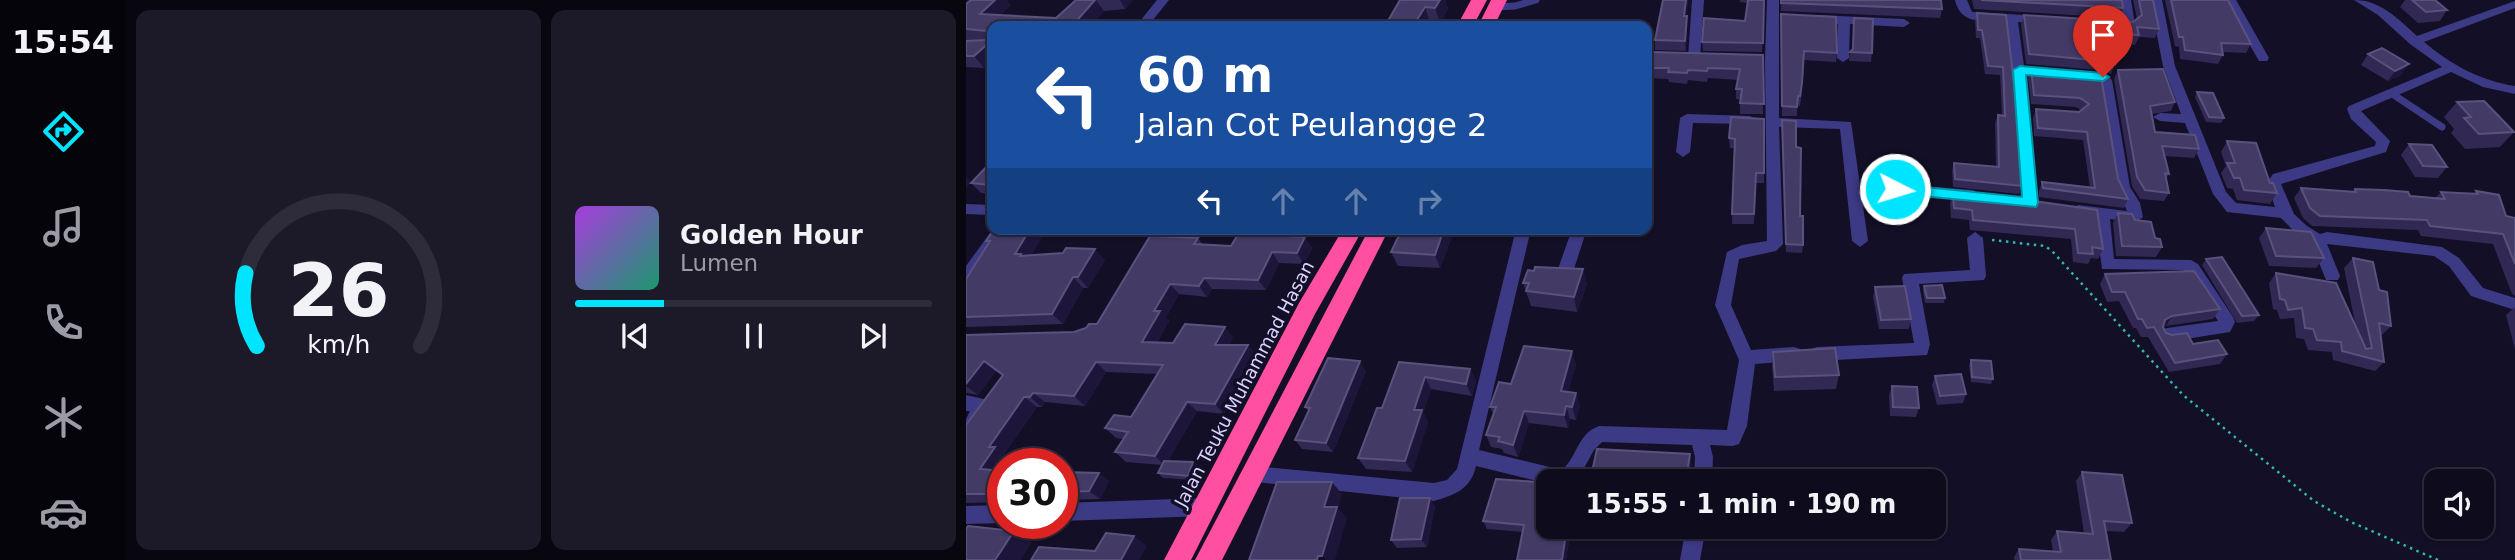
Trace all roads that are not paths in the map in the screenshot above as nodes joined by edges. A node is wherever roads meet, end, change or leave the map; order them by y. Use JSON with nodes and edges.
{"nodes":[{"id":1,"x":1163,"y":0,"type":"edge"},
{"id":2,"x":1479,"y":0,"type":"edge"},
{"id":3,"x":1536,"y":0,"type":"edge"},
{"id":4,"x":1698,"y":0,"type":"edge"},
{"id":5,"x":1773,"y":0,"type":"edge"},
{"id":6,"x":1951,"y":0,"type":"edge"},
{"id":7,"x":1961,"y":0,"type":"edge"},
{"id":8,"x":2125,"y":0,"type":"edge"},
{"id":9,"x":2156,"y":0,"type":"edge"},
{"id":10,"x":2230,"y":0,"type":"edge"},
{"id":11,"x":2360,"y":0,"type":"edge"},
{"id":12,"x":2515,"y":4,"type":"edge"},
{"id":13,"x":1492,"y":13,"type":"edge"},
{"id":14,"x":1808,"y":18,"type":"edge"},
{"id":15,"x":2012,"y":18,"type":"junction"},
{"id":16,"x":1844,"y":20,"type":"junction"},
{"id":17,"x":2053,"y":20,"type":"edge"},
{"id":18,"x":1146,"y":21,"type":"edge"},
{"id":19,"x":1467,"y":21,"type":"edge"},
{"id":20,"x":1904,"y":23,"type":"dead end"},
{"id":21,"x":2108,"y":24,"type":"edge"},
{"id":22,"x":2414,"y":41,"type":"junction"},
{"id":23,"x":1694,"y":58,"type":"edge"},
{"id":24,"x":1843,"y":58,"type":"dead end"},
{"id":25,"x":2263,"y":58,"type":"dead end"},
{"id":26,"x":2453,"y":67,"type":"junction"},
{"id":27,"x":2020,"y":70,"type":"junction"},
{"id":28,"x":2515,"y":90,"type":"edge"},
{"id":29,"x":2391,"y":93,"type":"junction"},
{"id":30,"x":2160,"y":117,"type":"dead end"},
{"id":31,"x":2192,"y":119,"type":"junction"},
{"id":32,"x":1772,"y":121,"type":"junction"},
{"id":33,"x":2442,"y":127,"type":"dead end"},
{"id":34,"x":1684,"y":152,"type":"dead end"},
{"id":35,"x":1895,"y":189,"type":"dead end"},
{"id":36,"x":1982,"y":196,"type":"edge"},
{"id":37,"x":2030,"y":203,"type":"edge"},
{"id":38,"x":2066,"y":208,"type":"edge"},
{"id":39,"x":966,"y":209,"type":"edge"},
{"id":40,"x":987,"y":210,"type":"edge"},
{"id":41,"x":2285,"y":213,"type":"junction"},
{"id":42,"x":2102,"y":214,"type":"junction"},
{"id":43,"x":997,"y":235,"type":"edge"},
{"id":44,"x":1350,"y":235,"type":"edge"},
{"id":45,"x":1376,"y":235,"type":"edge"},
{"id":46,"x":1524,"y":235,"type":"edge"},
{"id":47,"x":1577,"y":235,"type":"edge"},
{"id":48,"x":1975,"y":238,"type":"road end"},
{"id":49,"x":2319,"y":240,"type":"junction"},
{"id":50,"x":1860,"y":241,"type":"dead end"},
{"id":51,"x":1527,"y":274,"type":"junction"},
{"id":52,"x":2332,"y":276,"type":"dead end"},
{"id":53,"x":966,"y":278,"type":"edge"},
{"id":54,"x":2515,"y":304,"type":"edge"},
{"id":55,"x":2167,"y":335,"type":"edge"},
{"id":56,"x":1747,"y":360,"type":"junction"},
{"id":57,"x":966,"y":403,"type":"edge"},
{"id":58,"x":966,"y":438,"type":"edge"},
{"id":59,"x":1699,"y":438,"type":"junction"},
{"id":60,"x":1469,"y":456,"type":"junction"},
{"id":61,"x":1704,"y":469,"type":"edge"},
{"id":62,"x":1253,"y":475,"type":"junction"},
{"id":63,"x":1205,"y":508,"type":"junction"},
{"id":64,"x":1078,"y":512,"type":"edge"},
{"id":65,"x":987,"y":514,"type":"edge"},
{"id":66,"x":966,"y":515,"type":"edge"},
{"id":67,"x":1694,"y":539,"type":"edge"},
{"id":68,"x":1177,"y":560,"type":"edge"},
{"id":69,"x":1208,"y":560,"type":"edge"},
{"id":70,"x":1690,"y":560,"type":"edge"}],
"edges":[{"from":1,"to":18,"type":"street"},
{"from":2,"to":19,"type":"highway"},
{"from":3,"to":13,"type":"lane"},
{"from":4,"to":23,"type":"street"},
{"from":5,"to":32,"type":"street"},
{"from":6,"to":7,"type":"street"},
{"from":7,"to":15,"type":"street"},
{"from":8,"to":21,"type":"street"},
{"from":9,"to":31,"type":"street"},
{"from":10,"to":25,"type":"street"},
{"from":11,"to":22,"type":"street"},
{"from":12,"to":22,"type":"street"},
{"from":13,"to":19,"type":"highway"},
{"from":14,"to":16,"type":"street"},
{"from":15,"to":17,"type":"street"},
{"from":15,"to":27,"type":"street"},
{"from":16,"to":20,"type":"street"},
{"from":16,"to":24,"type":"street"},
{"from":22,"to":26,"type":"street"},
{"from":26,"to":28,"type":"street"},
{"from":26,"to":29,"type":"street"},
{"from":27,"to":37,"type":"street"},
{"from":27,"to":42,"type":"street"},
{"from":29,"to":33,"type":"lane"},
{"from":29,"to":41,"type":"street"},
{"from":30,"to":31,"type":"street"},
{"from":31,"to":41,"type":"street"},
{"from":32,"to":34,"type":"street"},
{"from":32,"to":50,"type":"street"},
{"from":32,"to":56,"type":"street"},
{"from":35,"to":36,"type":"street"},
{"from":38,"to":42,"type":"street"},
{"from":39,"to":40,"type":"street"},
{"from":41,"to":49,"type":"street"},
{"from":42,"to":55,"type":"street"},
{"from":43,"to":53,"type":"street"},
{"from":44,"to":63,"type":"highway","name":"Jalan Teuku Muhammad Hasan"},
{"from":45,"to":62,"type":"highway"},
{"from":46,"to":51,"type":"street"},
{"from":47,"to":51,"type":"street"},
{"from":48,"to":56,"type":"street"},
{"from":49,"to":52,"type":"street"},
{"from":49,"to":54,"type":"street"},
{"from":51,"to":60,"type":"street"},
{"from":56,"to":59,"type":"street"},
{"from":57,"to":58,"type":"street"},
{"from":59,"to":60,"type":"street"},
{"from":59,"to":61,"type":"street"},
{"from":60,"to":62,"type":"street"},
{"from":62,"to":69,"type":"highway"},
{"from":63,"to":64,"type":"street"},
{"from":63,"to":68,"type":"highway","name":"Jalan Teuku Muhammad Hasan"},
{"from":65,"to":66,"type":"street"},
{"from":67,"to":70,"type":"street"}]}
